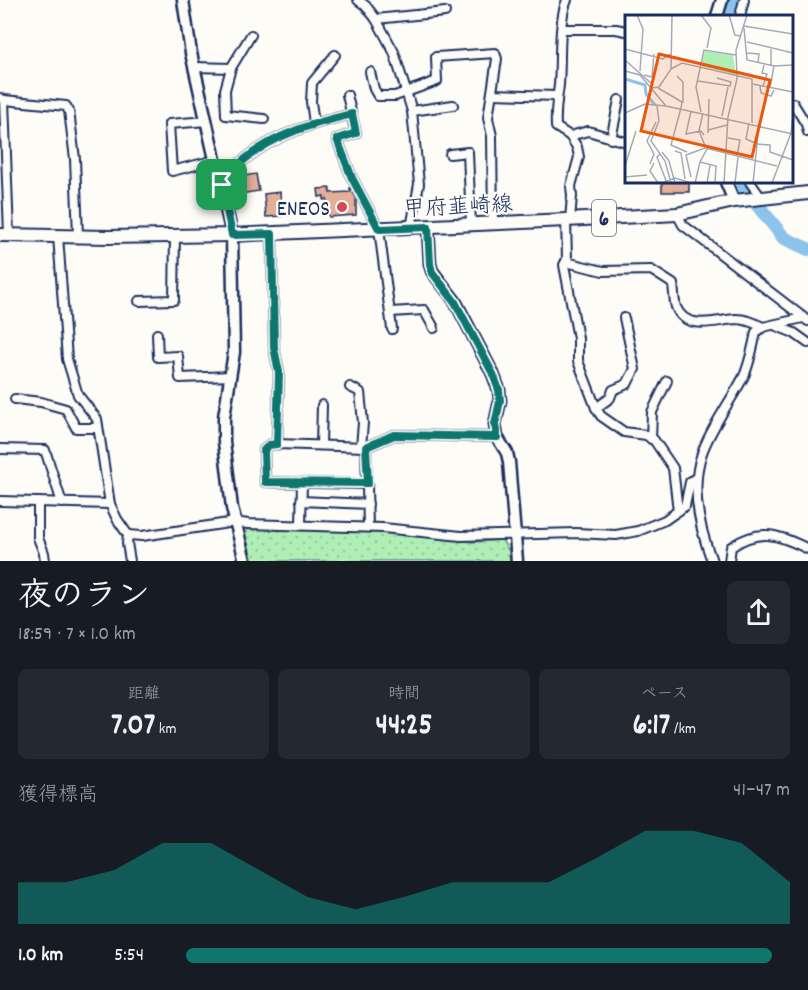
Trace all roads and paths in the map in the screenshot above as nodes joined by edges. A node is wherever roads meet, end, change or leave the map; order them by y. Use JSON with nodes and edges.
{"nodes":[{"id":1,"x":183,"y":0,"type":"edge"},
{"id":2,"x":358,"y":0,"type":"edge"},
{"id":3,"x":567,"y":0,"type":"edge"},
{"id":4,"x":722,"y":0,"type":"edge"},
{"id":5,"x":744,"y":0,"type":"edge"},
{"id":6,"x":445,"y":12,"type":"dead end"},
{"id":7,"x":717,"y":15,"type":"edge"},
{"id":8,"x":740,"y":15,"type":"edge"},
{"id":9,"x":376,"y":20,"type":"junction"},
{"id":10,"x":562,"y":29,"type":"junction"},
{"id":11,"x":625,"y":31,"type":"edge"},
{"id":12,"x":250,"y":35,"type":"dead end"},
{"id":13,"x":335,"y":55,"type":"dead end"},
{"id":14,"x":194,"y":67,"type":"junction"},
{"id":15,"x":231,"y":68,"type":"junction"},
{"id":16,"x":370,"y":72,"type":"dead end"},
{"id":17,"x":407,"y":91,"type":"junction"},
{"id":18,"x":492,"y":94,"type":"junction"},
{"id":19,"x":347,"y":95,"type":"dead end"},
{"id":20,"x":556,"y":96,"type":"junction"},
{"id":21,"x":2,"y":99,"type":"edge"},
{"id":22,"x":619,"y":100,"type":"dead end"},
{"id":23,"x":793,"y":103,"type":"dead end"},
{"id":24,"x":453,"y":105,"type":"dead end"},
{"id":25,"x":412,"y":111,"type":"junction"},
{"id":26,"x":352,"y":114,"type":"junction"},
{"id":27,"x":264,"y":119,"type":"dead end"},
{"id":28,"x":207,"y":121,"type":"junction"},
{"id":29,"x":314,"y":123,"type":"junction"},
{"id":30,"x":808,"y":132,"type":"edge"},
{"id":31,"x":570,"y":136,"type":"junction"},
{"id":32,"x":611,"y":139,"type":"junction"},
{"id":33,"x":625,"y":142,"type":"edge"},
{"id":34,"x":450,"y":154,"type":"dead end"},
{"id":35,"x":216,"y":160,"type":"junction"},
{"id":36,"x":726,"y":183,"type":"edge"},
{"id":37,"x":751,"y":183,"type":"edge"},
{"id":38,"x":222,"y":185,"type":"junction"},
{"id":39,"x":808,"y":193,"type":"edge"},
{"id":40,"x":762,"y":199,"type":"junction"},
{"id":41,"x":735,"y":201,"type":"junction"},
{"id":42,"x":677,"y":214,"type":"junction"},
{"id":43,"x":568,"y":220,"type":"junction"},
{"id":44,"x":493,"y":224,"type":"junction"},
{"id":45,"x":471,"y":225,"type":"junction"},
{"id":46,"x":428,"y":227,"type":"junction"},
{"id":47,"x":411,"y":228,"type":"junction"},
{"id":48,"x":379,"y":229,"type":"junction"},
{"id":49,"x":272,"y":234,"type":"junction"},
{"id":50,"x":5,"y":235,"type":"edge"},
{"id":51,"x":232,"y":235,"type":"junction"},
{"id":52,"x":58,"y":236,"type":"junction"},
{"id":53,"x":78,"y":236,"type":"junction"},
{"id":54,"x":175,"y":236,"type":"junction"},
{"id":55,"x":567,"y":259,"type":"junction"},
{"id":56,"x":139,"y":301,"type":"dead end"},
{"id":57,"x":390,"y":312,"type":"junction"},
{"id":58,"x":624,"y":318,"type":"dead end"},
{"id":59,"x":806,"y":320,"type":"edge"},
{"id":60,"x":774,"y":325,"type":"junction"},
{"id":61,"x":763,"y":327,"type":"junction"},
{"id":62,"x":434,"y":328,"type":"dead end"},
{"id":63,"x":392,"y":329,"type":"dead end"},
{"id":64,"x":157,"y":334,"type":"dead end"},
{"id":65,"x":808,"y":343,"type":"edge"},
{"id":66,"x":231,"y":376,"type":"junction"},
{"id":67,"x":667,"y":381,"type":"dead end"},
{"id":68,"x":350,"y":387,"type":"dead end"},
{"id":69,"x":15,"y":399,"type":"dead end"},
{"id":70,"x":322,"y":405,"type":"dead end"},
{"id":71,"x":596,"y":408,"type":"junction"},
{"id":72,"x":98,"y":428,"type":"junction"},
{"id":73,"x":497,"y":437,"type":"junction"},
{"id":74,"x":651,"y":439,"type":"junction"},
{"id":75,"x":277,"y":444,"type":"junction"},
{"id":76,"x":321,"y":445,"type":"junction"},
{"id":77,"x":363,"y":447,"type":"junction"},
{"id":78,"x":0,"y":449,"type":"edge"},
{"id":79,"x":697,"y":477,"type":"junction"},
{"id":80,"x":302,"y":483,"type":"junction"},
{"id":81,"x":368,"y":483,"type":"junction"},
{"id":82,"x":0,"y":501,"type":"edge"},
{"id":83,"x":302,"y":501,"type":"junction"},
{"id":84,"x":38,"y":502,"type":"junction"},
{"id":85,"x":62,"y":503,"type":"junction"},
{"id":86,"x":110,"y":504,"type":"junction"},
{"id":87,"x":368,"y":504,"type":"junction"},
{"id":88,"x":678,"y":511,"type":"junction"},
{"id":89,"x":235,"y":522,"type":"junction"},
{"id":90,"x":301,"y":525,"type":"junction"},
{"id":91,"x":368,"y":527,"type":"junction"},
{"id":92,"x":515,"y":533,"type":"junction"},
{"id":93,"x":128,"y":535,"type":"junction"},
{"id":94,"x":808,"y":549,"type":"edge"},
{"id":95,"x":45,"y":561,"type":"edge"},
{"id":96,"x":130,"y":561,"type":"edge"},
{"id":97,"x":245,"y":561,"type":"edge"},
{"id":98,"x":517,"y":561,"type":"edge"},
{"id":99,"x":711,"y":561,"type":"edge"},
{"id":100,"x":729,"y":561,"type":"edge"}],
"edges":[{"from":1,"to":14,"type":"street"},
{"from":2,"to":9,"type":"street"},
{"from":3,"to":10,"type":"street"},
{"from":4,"to":7,"type":"street"},
{"from":5,"to":8,"type":"street"},
{"from":6,"to":9,"type":"street"},
{"from":9,"to":17,"type":"street"},
{"from":10,"to":11,"type":"street"},
{"from":10,"to":20,"type":"street"},
{"from":12,"to":15,"type":"street"},
{"from":13,"to":29,"type":"street"},
{"from":14,"to":15,"type":"street"},
{"from":14,"to":28,"type":"street"},
{"from":15,"to":27,"type":"street"},
{"from":16,"to":17,"type":"street"},
{"from":17,"to":18,"type":"street"},
{"from":17,"to":25,"type":"street"},
{"from":18,"to":20,"type":"street"},
{"from":18,"to":44,"type":"street"},
{"from":19,"to":26,"type":"street"},
{"from":20,"to":31,"type":"street"},
{"from":21,"to":50,"type":"street"},
{"from":21,"to":53,"type":"street"},
{"from":22,"to":32,"type":"street"},
{"from":23,"to":30,"type":"street"},
{"from":24,"to":25,"type":"street"},
{"from":25,"to":47,"type":"street"},
{"from":26,"to":29,"type":"street"},
{"from":26,"to":48,"type":"street"},
{"from":28,"to":35,"type":"street"},
{"from":28,"to":35,"type":"street"},
{"from":29,"to":38,"type":"street"},
{"from":31,"to":32,"type":"street"},
{"from":31,"to":43,"type":"street"},
{"from":32,"to":33,"type":"street"},
{"from":34,"to":45,"type":"street"},
{"from":35,"to":38,"type":"street"},
{"from":36,"to":41,"type":"street"},
{"from":37,"to":40,"type":"street"},
{"from":38,"to":51,"type":"street"},
{"from":39,"to":40,"type":"main road","name":"甲府韮崎線","number":"6"},
{"from":40,"to":41,"type":"main road","name":"甲府韮崎線","number":"6"},
{"from":41,"to":42,"type":"main road","name":"甲府韮崎線","number":"6"},
{"from":42,"to":43,"type":"main road","name":"甲府韮崎線","number":"6"},
{"from":42,"to":59,"type":"street"},
{"from":43,"to":44,"type":"main road","name":"甲府韮崎線","number":"6"},
{"from":43,"to":55,"type":"street"},
{"from":44,"to":45,"type":"main road","name":"甲府韮崎線","number":"6"},
{"from":45,"to":46,"type":"main road","name":"甲府韮崎線","number":"6"},
{"from":46,"to":47,"type":"main road","name":"甲府韮崎線","number":"6"},
{"from":46,"to":73,"type":"street"},
{"from":47,"to":48,"type":"main road","name":"甲府韮崎線","number":"6"},
{"from":48,"to":49,"type":"main road","name":"甲府韮崎線","number":"6"},
{"from":48,"to":57,"type":"street"},
{"from":49,"to":51,"type":"main road","name":"甲府韮崎線","number":"6"},
{"from":49,"to":75,"type":"street"},
{"from":50,"to":52,"type":"main road","name":"甲府韮崎線","number":"6"},
{"from":51,"to":54,"type":"main road","name":"甲府韮崎線","number":"6"},
{"from":51,"to":66,"type":"street"},
{"from":52,"to":53,"type":"main road","name":"甲府韮崎線","number":"6"},
{"from":52,"to":72,"type":"street"},
{"from":53,"to":54,"type":"main road","name":"甲府韮崎線","number":"6"},
{"from":54,"to":56,"type":"street"},
{"from":55,"to":61,"type":"street"},
{"from":55,"to":71,"type":"street"},
{"from":57,"to":62,"type":"street"},
{"from":57,"to":63,"type":"street"},
{"from":58,"to":71,"type":"street"},
{"from":59,"to":60,"type":"street"},
{"from":60,"to":61,"type":"street"},
{"from":60,"to":65,"type":"street"},
{"from":61,"to":79,"type":"street"},
{"from":64,"to":66,"type":"street"},
{"from":66,"to":89,"type":"street"},
{"from":67,"to":74,"type":"street"},
{"from":68,"to":77,"type":"street"},
{"from":69,"to":72,"type":"street"},
{"from":70,"to":76,"type":"street"},
{"from":71,"to":74,"type":"street"},
{"from":72,"to":86,"type":"street"},
{"from":73,"to":77,"type":"street"},
{"from":73,"to":92,"type":"street"},
{"from":74,"to":88,"type":"street"},
{"from":75,"to":76,"type":"street"},
{"from":75,"to":80,"type":"street"},
{"from":76,"to":77,"type":"street"},
{"from":77,"to":81,"type":"street"},
{"from":78,"to":85,"type":"street"},
{"from":79,"to":88,"type":"street"},
{"from":79,"to":99,"type":"street"},
{"from":80,"to":81,"type":"street"},
{"from":80,"to":83,"type":"street"},
{"from":81,"to":87,"type":"street"},
{"from":82,"to":84,"type":"street"},
{"from":83,"to":87,"type":"street"},
{"from":83,"to":90,"type":"street"},
{"from":84,"to":85,"type":"street"},
{"from":84,"to":95,"type":"street"},
{"from":85,"to":86,"type":"street"},
{"from":86,"to":93,"type":"street"},
{"from":87,"to":91,"type":"street"},
{"from":88,"to":92,"type":"street"},
{"from":89,"to":90,"type":"street"},
{"from":89,"to":93,"type":"street"},
{"from":89,"to":97,"type":"street"},
{"from":90,"to":91,"type":"street"},
{"from":91,"to":92,"type":"street"},
{"from":92,"to":98,"type":"street"},
{"from":93,"to":96,"type":"street"},
{"from":94,"to":100,"type":"street"}]}
